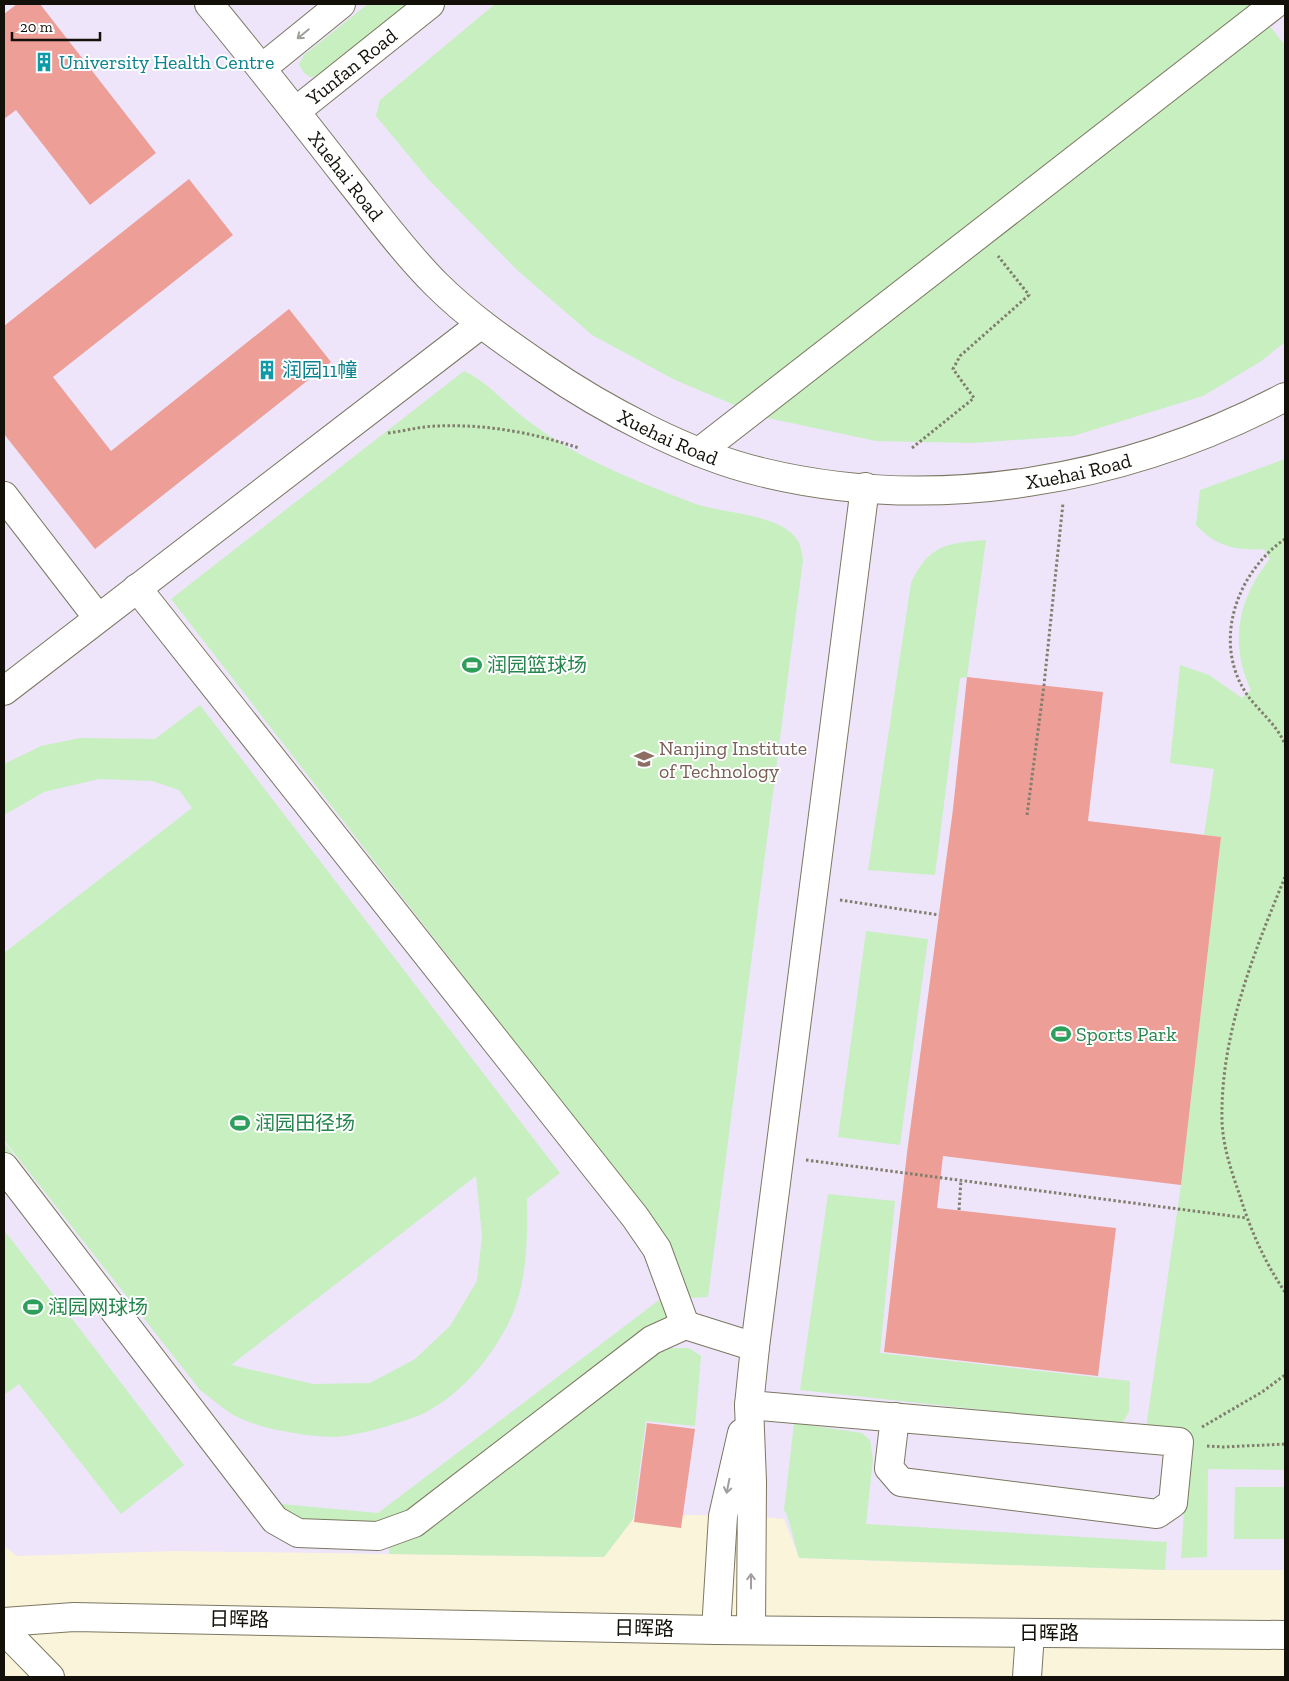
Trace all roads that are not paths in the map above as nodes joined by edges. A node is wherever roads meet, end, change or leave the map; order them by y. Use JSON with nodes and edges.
{"nodes":[{"id":1,"x":209,"y":4,"type":"edge"},
{"id":2,"x":341,"y":4,"type":"edge"},
{"id":3,"x":430,"y":4,"type":"edge"},
{"id":4,"x":1275,"y":4,"type":"edge"},
{"id":5,"x":1285,"y":18,"type":"edge"},
{"id":6,"x":262,"y":68,"type":"junction"},
{"id":7,"x":296,"y":110,"type":"junction"},
{"id":8,"x":480,"y":325,"type":"junction"},
{"id":9,"x":1285,"y":396,"type":"edge"},
{"id":10,"x":699,"y":452,"type":"junction"},
{"id":11,"x":865,"y":487,"type":"junction"},
{"id":12,"x":4,"y":496,"type":"edge"},
{"id":13,"x":137,"y":588,"type":"junction"},
{"id":14,"x":98,"y":618,"type":"junction"},
{"id":15,"x":4,"y":691,"type":"edge"},
{"id":16,"x":4,"y":1167,"type":"edge"},
{"id":17,"x":684,"y":1325,"type":"junction"},
{"id":18,"x":755,"y":1347,"type":"junction"},
{"id":19,"x":749,"y":1404,"type":"junction"},
{"id":20,"x":895,"y":1418,"type":"junction"},
{"id":21,"x":4,"y":1622,"type":"edge"},
{"id":22,"x":4,"y":1630,"type":"edge"},
{"id":23,"x":716,"y":1630,"type":"junction"},
{"id":24,"x":751,"y":1630,"type":"junction"},
{"id":25,"x":1030,"y":1633,"type":"junction"},
{"id":26,"x":1285,"y":1635,"type":"edge"},
{"id":27,"x":50,"y":1677,"type":"edge"},
{"id":28,"x":1027,"y":1677,"type":"edge"}],
"edges":[{"from":1,"to":6,"type":"street","name":"Xuehai Road"},
{"from":2,"to":6,"type":"street","one_way":true},
{"from":3,"to":7,"type":"street","name":"Yunfan Road"},
{"from":4,"to":5,"type":"street"},
{"from":4,"to":10,"type":"street"},
{"from":6,"to":7,"type":"street","name":"Xuehai Road"},
{"from":7,"to":8,"type":"street","name":"Xuehai Road"},
{"from":8,"to":10,"type":"street","name":"Xuehai Road"},
{"from":8,"to":13,"type":"street"},
{"from":9,"to":11,"type":"street","name":"Xuehai Road"},
{"from":10,"to":11,"type":"street","name":"Xuehai Road"},
{"from":11,"to":18,"type":"street"},
{"from":12,"to":14,"type":"street"},
{"from":13,"to":14,"type":"street"},
{"from":13,"to":17,"type":"street"},
{"from":14,"to":15,"type":"street"},
{"from":16,"to":17,"type":"street"},
{"from":17,"to":18,"type":"street"},
{"from":18,"to":19,"type":"street"},
{"from":19,"to":20,"type":"street"},
{"from":19,"to":23,"type":"street","one_way":true},
{"from":24,"to":19,"type":"street","one_way":true},
{"from":20,"to":20,"type":"street"},
{"from":21,"to":23,"type":"street","name":"日晖路"},
{"from":22,"to":27,"type":"street"},
{"from":23,"to":24,"type":"street","name":"日晖路"},
{"from":24,"to":25,"type":"street","name":"日晖路"},
{"from":25,"to":26,"type":"street","name":"日晖路"},
{"from":25,"to":28,"type":"street"}]}
